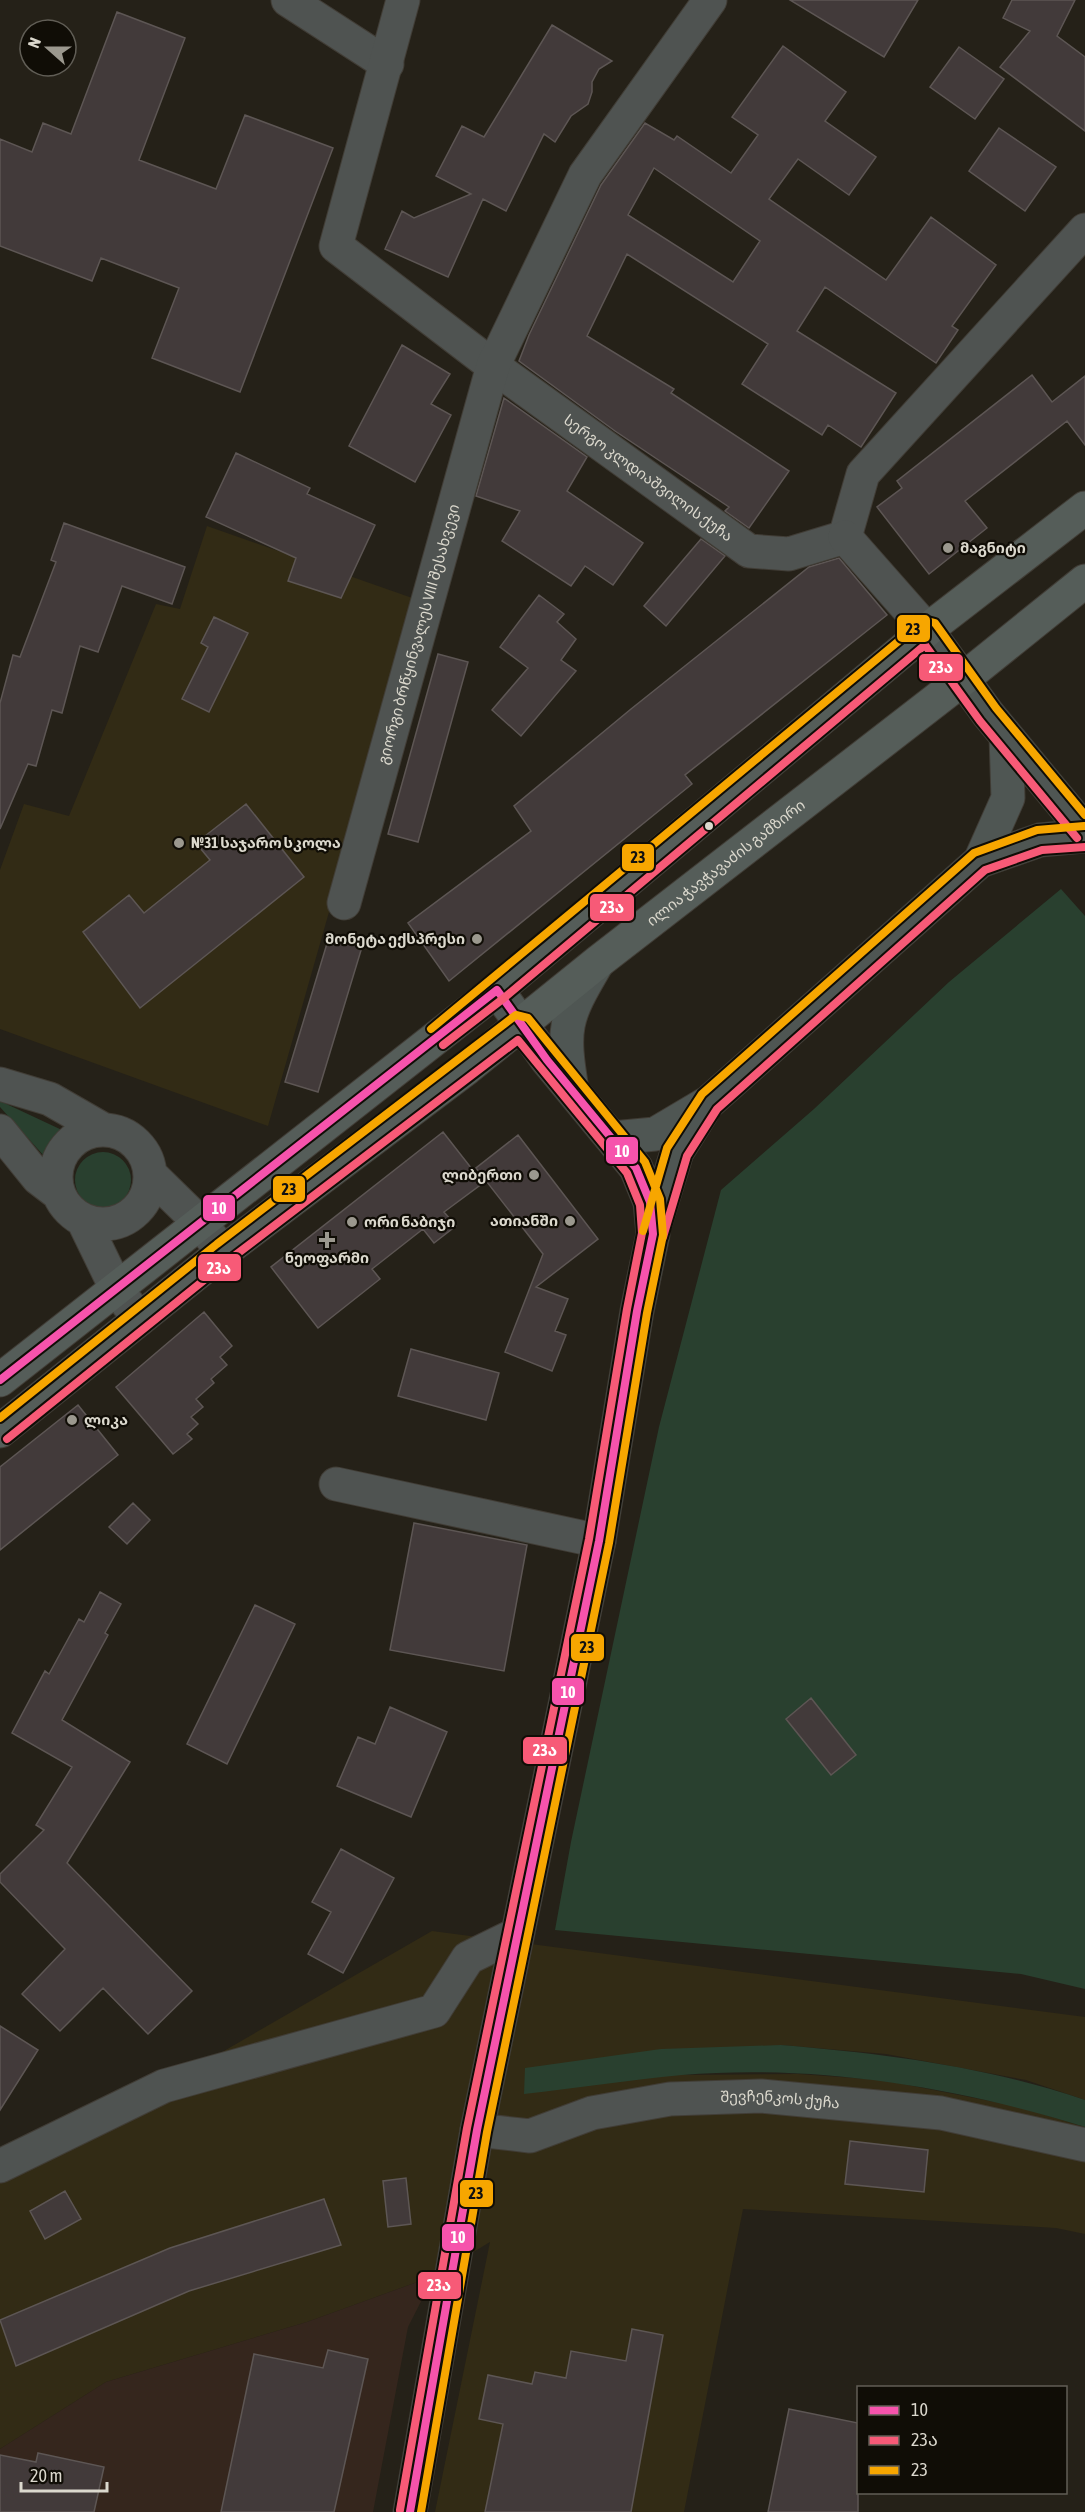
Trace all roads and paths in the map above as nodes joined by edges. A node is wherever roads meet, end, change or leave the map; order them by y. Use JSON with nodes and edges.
{"nodes":[{"id":1,"x":288,"y":0,"type":"edge"},
{"id":2,"x":403,"y":0,"type":"edge"},
{"id":3,"x":710,"y":0,"type":"edge"},
{"id":4,"x":387,"y":64,"type":"junction"},
{"id":5,"x":1085,"y":230,"type":"edge"},
{"id":6,"x":493,"y":366,"type":"junction"},
{"id":7,"x":1085,"y":508,"type":"edge"},
{"id":8,"x":845,"y":537,"type":"junction"},
{"id":9,"x":1085,"y":581,"type":"edge"},
{"id":10,"x":927,"y":630,"type":"junction"},
{"id":11,"x":962,"y":680,"type":"junction"},
{"id":12,"x":1006,"y":736,"type":"junction"},
{"id":13,"x":1085,"y":831,"type":"edge"},
{"id":14,"x":1085,"y":836,"type":"edge"},
{"id":15,"x":980,"y":861,"type":"junction"},
{"id":16,"x":344,"y":903,"type":"dead end"},
{"id":17,"x":598,"y":962,"type":"junction"},
{"id":18,"x":497,"y":990,"type":"junction"},
{"id":19,"x":520,"y":1025,"type":"junction"},
{"id":20,"x":0,"y":1084,"type":"edge"},
{"id":21,"x":572,"y":1090,"type":"junction"},
{"id":22,"x":709,"y":1102,"type":"junction"},
{"id":23,"x":104,"y":1130,"type":"junction"},
{"id":24,"x":0,"y":1131,"type":"edge"},
{"id":25,"x":613,"y":1138,"type":"junction"},
{"id":26,"x":150,"y":1174,"type":"junction"},
{"id":27,"x":59,"y":1194,"type":"junction"},
{"id":28,"x":83,"y":1220,"type":"junction"},
{"id":29,"x":200,"y":1223,"type":"junction"},
{"id":30,"x":653,"y":1234,"type":"junction"},
{"id":31,"x":223,"y":1252,"type":"junction"},
{"id":32,"x":116,"y":1288,"type":"junction"},
{"id":33,"x":139,"y":1319,"type":"junction"},
{"id":34,"x":0,"y":1380,"type":"edge"},
{"id":35,"x":0,"y":1431,"type":"edge"},
{"id":36,"x":336,"y":1484,"type":"dead end"},
{"id":37,"x":599,"y":1541,"type":"junction"},
{"id":38,"x":517,"y":1934,"type":"junction"},
{"id":39,"x":477,"y":2130,"type":"junction"},
{"id":40,"x":1085,"y":2145,"type":"edge"},
{"id":41,"x":0,"y":2166,"type":"edge"},
{"id":42,"x":411,"y":2512,"type":"edge"}],
"edges":[{"from":1,"to":4,"type":"street"},
{"from":2,"to":4,"type":"street"},
{"from":3,"to":6,"type":"street"},
{"from":4,"to":6,"type":"street","name":"სერგო კლდიაშვილის ქუჩა"},
{"from":5,"to":8,"type":"street"},
{"from":6,"to":8,"type":"street","name":"სერგო კლდიაშვილის ქუჩა"},
{"from":6,"to":16,"type":"street","name":"გიორგი ბრწყინვალეს VIII შესახვევი"},
{"from":7,"to":10,"type":"main road"},
{"from":8,"to":10,"type":"street"},
{"from":9,"to":11,"type":"main road","name":"ილია ჭავჭავაძის გამზირი"},
{"from":10,"to":11,"type":"main road"},
{"from":10,"to":18,"type":"main road"},
{"from":11,"to":12,"type":"main road"},
{"from":11,"to":17,"type":"main road","name":"ილია ჭავჭავაძის გამზირი"},
{"from":12,"to":13,"type":"main road"},
{"from":12,"to":15,"type":"main road"},
{"from":14,"to":15,"type":"main road"},
{"from":15,"to":22,"type":"main road"},
{"from":17,"to":19,"type":"main road","name":"ილია ჭავჭავაძის გამზირი"},
{"from":17,"to":21,"type":"main road"},
{"from":18,"to":19,"type":"main road"},
{"from":18,"to":29,"type":"main road"},
{"from":19,"to":21,"type":"main road"},
{"from":19,"to":31,"type":"main road","name":"ილია ჭავჭავაძის გამზირი"},
{"from":20,"to":23,"type":"street"},
{"from":21,"to":25,"type":"main road"},
{"from":22,"to":25,"type":"main road"},
{"from":22,"to":30,"type":"main road"},
{"from":23,"to":26,"type":"street"},
{"from":23,"to":27,"type":"street"},
{"from":24,"to":27,"type":"street"},
{"from":25,"to":30,"type":"main road"},
{"from":26,"to":28,"type":"street"},
{"from":26,"to":29,"type":"street"},
{"from":27,"to":28,"type":"street"},
{"from":28,"to":32,"type":"street"},
{"from":29,"to":31,"type":"street"},
{"from":29,"to":32,"type":"main road"},
{"from":30,"to":37,"type":"main road"},
{"from":31,"to":33,"type":"main road","name":"ილია ჭავჭავაძის გამზირი"},
{"from":32,"to":33,"type":"street"},
{"from":32,"to":34,"type":"main road"},
{"from":33,"to":35,"type":"main road","name":"ილია ჭავჭავაძის გამზირი"},
{"from":36,"to":37,"type":"street"},
{"from":37,"to":38,"type":"main road"},
{"from":38,"to":39,"type":"main road"},
{"from":38,"to":41,"type":"street"},
{"from":39,"to":40,"type":"street","name":"შევჩენკოს ქუჩა"},
{"from":39,"to":42,"type":"main road"}]}
